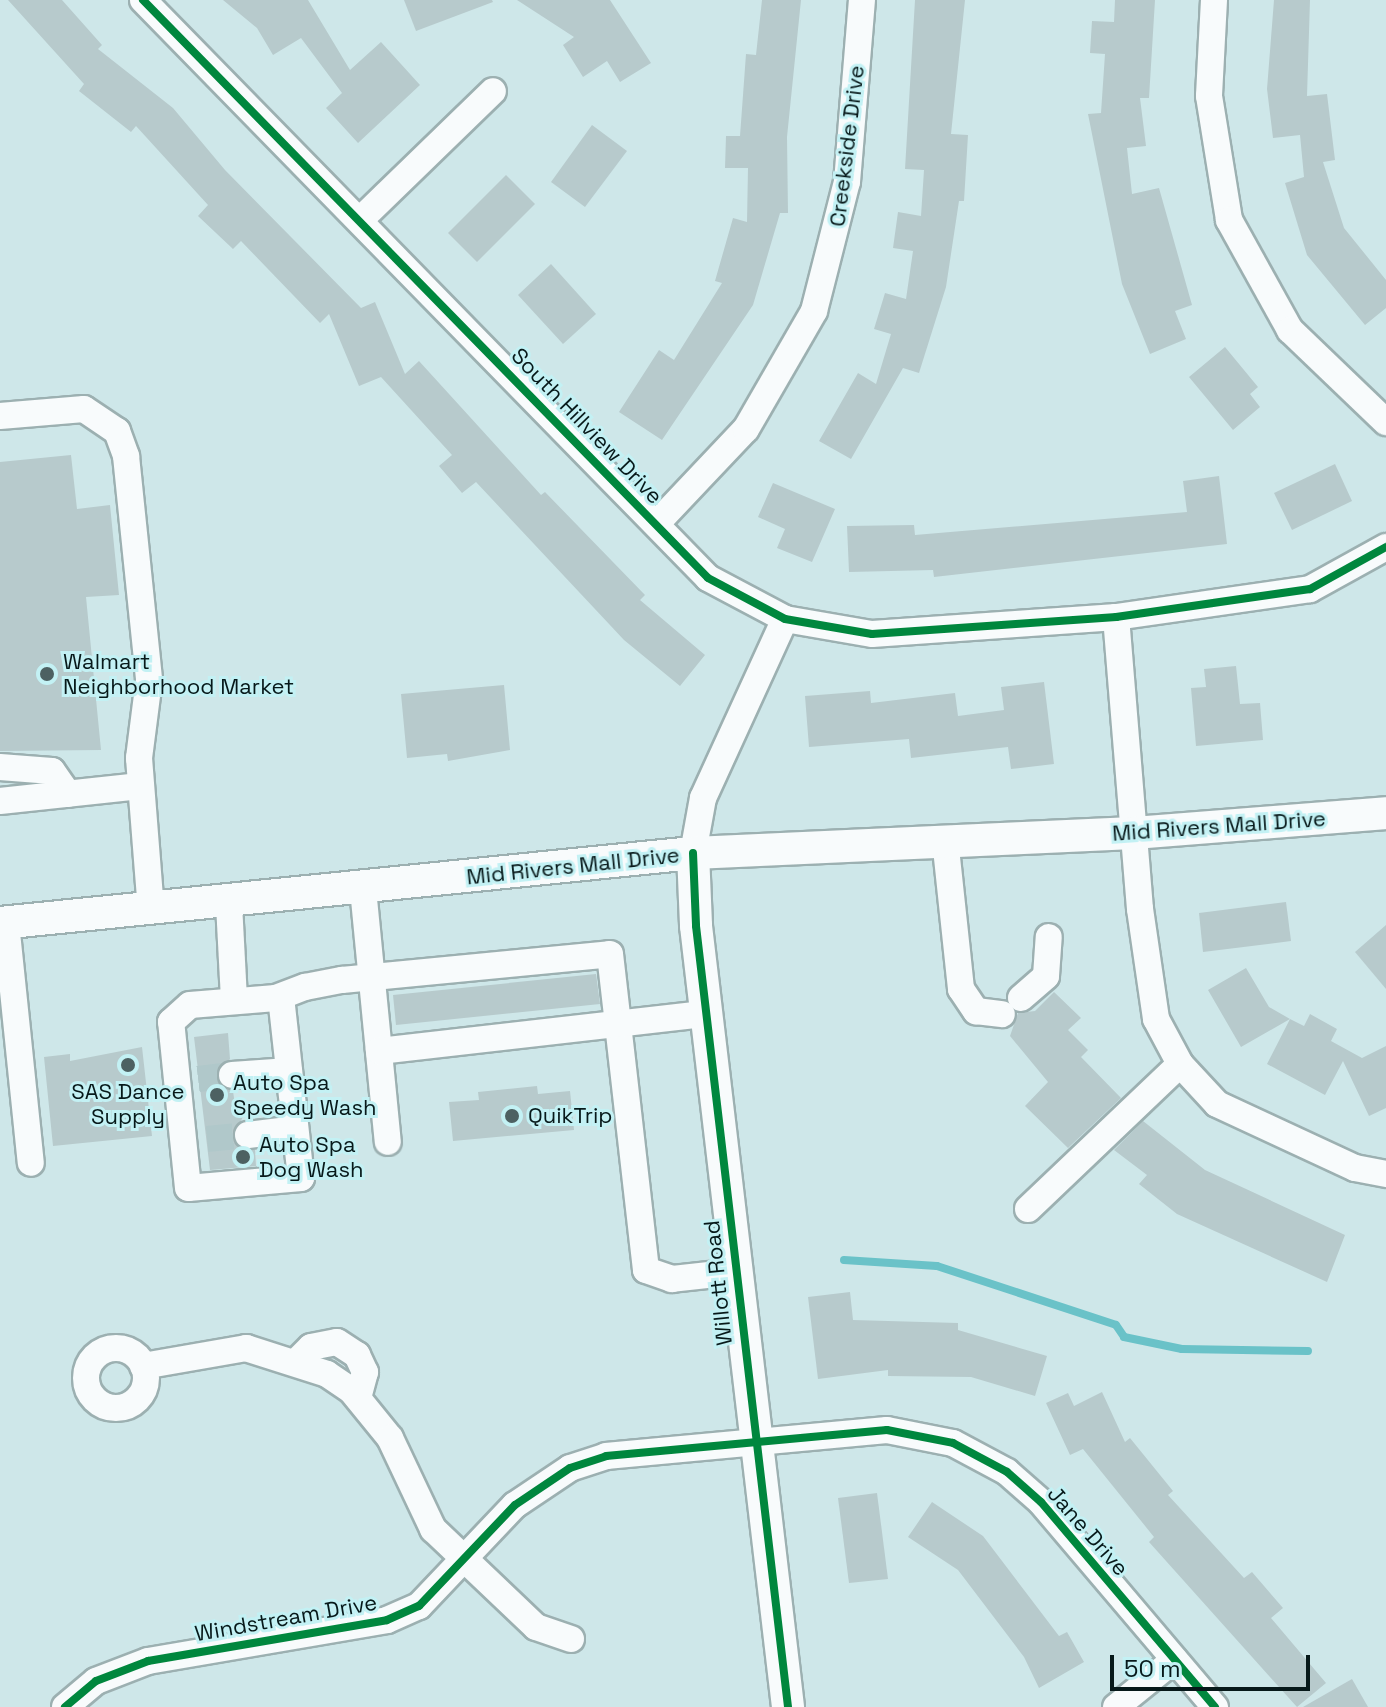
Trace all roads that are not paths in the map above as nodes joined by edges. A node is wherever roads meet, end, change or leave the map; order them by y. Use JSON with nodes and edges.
{"nodes":[{"id":1,"x":143,"y":0,"type":"edge"},
{"id":2,"x":862,"y":0,"type":"edge"},
{"id":3,"x":1214,"y":0,"type":"edge"},
{"id":4,"x":493,"y":91,"type":"dead end"},
{"id":5,"x":360,"y":220,"type":"junction"},
{"id":6,"x":0,"y":416,"type":"edge"},
{"id":7,"x":1386,"y":422,"type":"edge"},
{"id":8,"x":657,"y":523,"type":"junction"},
{"id":9,"x":1386,"y":547,"type":"edge"},
{"id":10,"x":1116,"y":617,"type":"junction"},
{"id":11,"x":785,"y":619,"type":"junction"},
{"id":12,"x":0,"y":767,"type":"edge"},
{"id":13,"x":140,"y":786,"type":"junction"},
{"id":14,"x":68,"y":794,"type":"junction"},
{"id":15,"x":0,"y":801,"type":"edge"},
{"id":16,"x":1386,"y":813,"type":"edge"},
{"id":17,"x":1134,"y":833,"type":"junction"},
{"id":18,"x":945,"y":839,"type":"junction"},
{"id":19,"x":693,"y":853,"type":"junction"},
{"id":20,"x":363,"y":889,"type":"junction"},
{"id":21,"x":229,"y":904,"type":"junction"},
{"id":22,"x":151,"y":911,"type":"junction"},
{"id":23,"x":2,"y":922,"type":"edge"},
{"id":24,"x":1049,"y":937,"type":"dead end"},
{"id":25,"x":372,"y":980,"type":"junction"},
{"id":26,"x":281,"y":997,"type":"junction"},
{"id":27,"x":234,"y":1001,"type":"junction"},
{"id":28,"x":706,"y":1014,"type":"junction"},
{"id":29,"x":619,"y":1025,"type":"junction"},
{"id":30,"x":8,"y":1026,"type":"edge"},
{"id":31,"x":379,"y":1051,"type":"junction"},
{"id":32,"x":1180,"y":1064,"type":"junction"},
{"id":33,"x":289,"y":1071,"type":"junction"},
{"id":34,"x":232,"y":1075,"type":"tunnel mouth"},
{"id":35,"x":295,"y":1129,"type":"junction"},
{"id":36,"x":248,"y":1135,"type":"tunnel mouth"},
{"id":37,"x":388,"y":1142,"type":"dead end"},
{"id":38,"x":31,"y":1163,"type":"dead end"},
{"id":39,"x":1386,"y":1174,"type":"edge"},
{"id":40,"x":1028,"y":1209,"type":"dead end"},
{"id":41,"x":735,"y":1272,"type":"junction"},
{"id":42,"x":143,"y":1366,"type":"dead end"},
{"id":43,"x":754,"y":1442,"type":"junction"},
{"id":44,"x":466,"y":1562,"type":"junction"},
{"id":45,"x":571,"y":1639,"type":"dead end"},
{"id":46,"x":1174,"y":1660,"type":"junction"},
{"id":47,"x":65,"y":1707,"type":"edge"},
{"id":48,"x":788,"y":1707,"type":"edge"},
{"id":49,"x":1116,"y":1707,"type":"edge"},
{"id":50,"x":1215,"y":1707,"type":"edge"}],
"edges":[{"from":1,"to":5,"type":"street","name":"South Hillview Drive"},
{"from":2,"to":8,"type":"street","name":"Creekside Drive"},
{"from":3,"to":7,"type":"street"},
{"from":4,"to":5,"type":"street"},
{"from":5,"to":8,"type":"street","name":"South Hillview Drive"},
{"from":6,"to":13,"type":"street"},
{"from":8,"to":11,"type":"street","name":"South Hillview Drive"},
{"from":9,"to":10,"type":"street","name":"South Hillview Drive"},
{"from":10,"to":11,"type":"street","name":"South Hillview Drive"},
{"from":10,"to":17,"type":"street"},
{"from":11,"to":19,"type":"street","name":"Willott Road"},
{"from":12,"to":14,"type":"street"},
{"from":13,"to":14,"type":"street"},
{"from":13,"to":22,"type":"street"},
{"from":14,"to":15,"type":"street"},
{"from":16,"to":17,"type":"main road","name":"Mid Rivers Mall Drive"},
{"from":17,"to":18,"type":"main road","name":"Mid Rivers Mall Drive"},
{"from":17,"to":32,"type":"street"},
{"from":18,"to":19,"type":"main road","name":"Mid Rivers Mall Drive"},
{"from":18,"to":24,"type":"street"},
{"from":19,"to":20,"type":"main road","name":"Mid Rivers Mall Drive"},
{"from":19,"to":28,"type":"main road","name":"Willott Road"},
{"from":20,"to":21,"type":"main road","name":"Mid Rivers Mall Drive"},
{"from":20,"to":25,"type":"street"},
{"from":21,"to":22,"type":"main road","name":"Mid Rivers Mall Drive"},
{"from":21,"to":27,"type":"street"},
{"from":22,"to":23,"type":"main road","name":"Mid Rivers Mall Drive"},
{"from":23,"to":30,"type":"street"},
{"from":25,"to":26,"type":"street"},
{"from":25,"to":29,"type":"street"},
{"from":25,"to":31,"type":"street"},
{"from":26,"to":27,"type":"street"},
{"from":26,"to":33,"type":"street"},
{"from":27,"to":35,"type":"street"},
{"from":28,"to":29,"type":"street"},
{"from":28,"to":41,"type":"main road","name":"Willott Road"},
{"from":29,"to":31,"type":"street"},
{"from":29,"to":41,"type":"street"},
{"from":30,"to":38,"type":"street"},
{"from":31,"to":37,"type":"street"},
{"from":32,"to":39,"type":"street"},
{"from":32,"to":40,"type":"street"},
{"from":33,"to":34,"type":"street"},
{"from":33,"to":35,"type":"street"},
{"from":35,"to":36,"type":"street"},
{"from":41,"to":43,"type":"main road","name":"Willott Road"},
{"from":42,"to":44,"type":"street"},
{"from":43,"to":44,"type":"street","name":"Windstream Drive"},
{"from":43,"to":46,"type":"street","name":"Jane Drive"},
{"from":43,"to":48,"type":"main road","name":"Willott Road"},
{"from":44,"to":45,"type":"street"},
{"from":44,"to":47,"type":"street","name":"Windstream Drive"},
{"from":46,"to":49,"type":"street"},
{"from":46,"to":50,"type":"street","name":"Jane Drive"}]}
